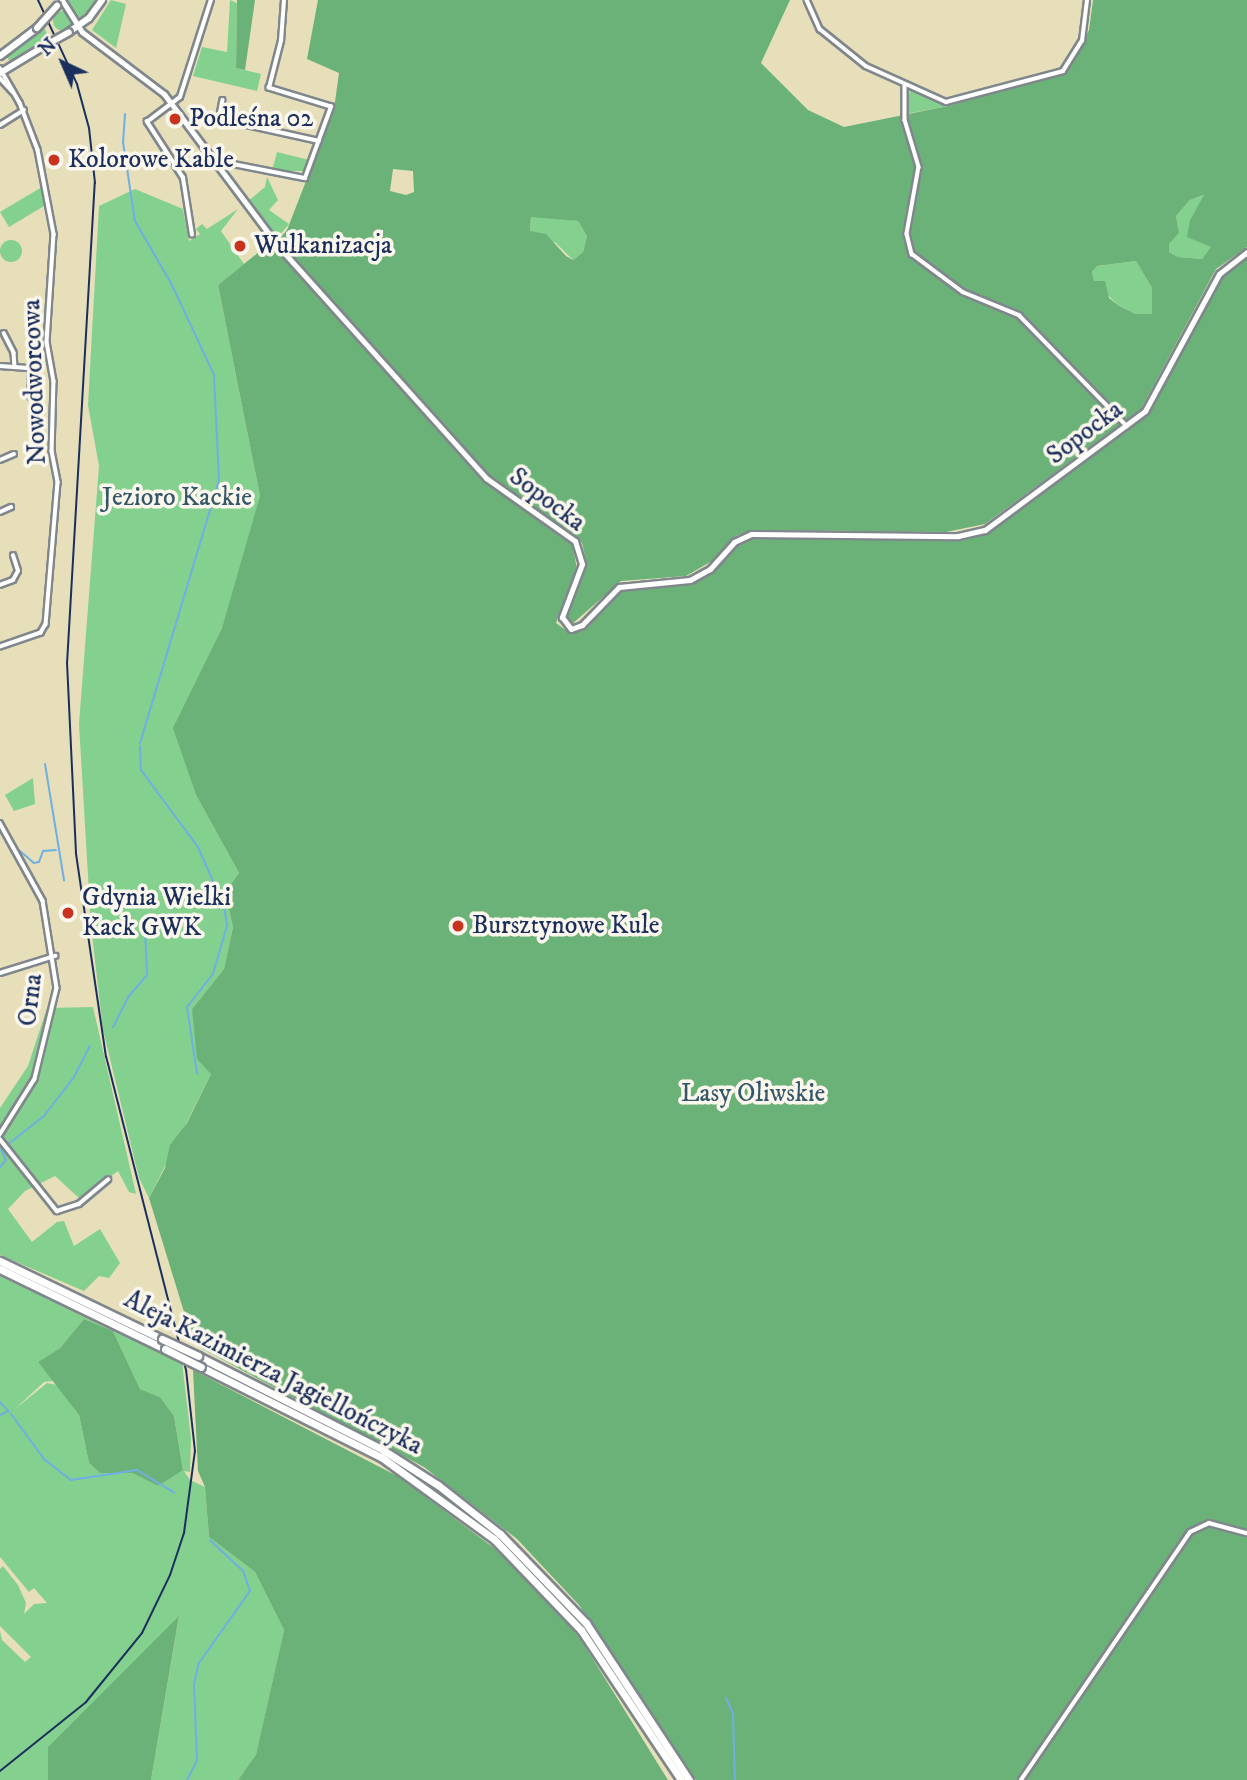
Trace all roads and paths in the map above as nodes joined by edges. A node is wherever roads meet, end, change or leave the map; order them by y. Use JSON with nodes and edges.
{"nodes":[{"id":1,"x":102,"y":0,"type":"edge"},
{"id":2,"x":211,"y":0,"type":"edge"},
{"id":3,"x":284,"y":0,"type":"edge"},
{"id":4,"x":807,"y":0,"type":"edge"},
{"id":5,"x":1087,"y":0,"type":"edge"},
{"id":6,"x":60,"y":2,"type":"edge"},
{"id":7,"x":78,"y":27,"type":"junction"},
{"id":8,"x":0,"y":56,"type":"edge"},
{"id":9,"x":1,"y":73,"type":"edge"},
{"id":10,"x":905,"y":85,"type":"junction"},
{"id":11,"x":13,"y":92,"type":"junction"},
{"id":12,"x":223,"y":100,"type":"dead end"},
{"id":13,"x":172,"y":105,"type":"junction"},
{"id":14,"x":24,"y":110,"type":"junction"},
{"id":15,"x":0,"y":125,"type":"edge"},
{"id":16,"x":319,"y":141,"type":"junction"},
{"id":17,"x":211,"y":161,"type":"junction"},
{"id":18,"x":192,"y":235,"type":"dead end"},
{"id":19,"x":1247,"y":252,"type":"edge"},
{"id":20,"x":4,"y":333,"type":"dead end"},
{"id":21,"x":0,"y":366,"type":"edge"},
{"id":22,"x":15,"y":366,"type":"junction"},
{"id":23,"x":31,"y":397,"type":"dead end"},
{"id":24,"x":1127,"y":426,"type":"junction"},
{"id":25,"x":14,"y":454,"type":"dead end"},
{"id":26,"x":0,"y":460,"type":"edge"},
{"id":27,"x":11,"y":508,"type":"dead end"},
{"id":28,"x":0,"y":512,"type":"edge"},
{"id":29,"x":13,"y":556,"type":"dead end"},
{"id":30,"x":0,"y":585,"type":"edge"},
{"id":31,"x":0,"y":647,"type":"edge"},
{"id":32,"x":0,"y":823,"type":"edge"},
{"id":33,"x":55,"y":957,"type":"junction"},
{"id":34,"x":0,"y":972,"type":"edge"},
{"id":35,"x":0,"y":1137,"type":"edge"},
{"id":36,"x":108,"y":1180,"type":"dead end"},
{"id":37,"x":0,"y":1261,"type":"edge"},
{"id":38,"x":0,"y":1269,"type":"edge"},
{"id":39,"x":1247,"y":1533,"type":"edge"},
{"id":40,"x":681,"y":1780,"type":"edge"},
{"id":41,"x":689,"y":1780,"type":"edge"},
{"id":42,"x":1021,"y":1780,"type":"edge"}],
"edges":[{"from":1,"to":7,"type":"main road"},
{"from":2,"to":13,"type":"street"},
{"from":3,"to":16,"type":"street"},
{"from":4,"to":10,"type":"street"},
{"from":5,"to":10,"type":"street"},
{"from":6,"to":7,"type":"main road","name":"Sopocka"},
{"from":6,"to":8,"type":"main road","bridge":true},
{"from":7,"to":9,"type":"main road","bridge":true},
{"from":7,"to":13,"type":"main road","name":"Sopocka"},
{"from":9,"to":11,"type":"street","name":"Nowodworcowa"},
{"from":9,"to":11,"type":"street","name":"Nowodworcowa"},
{"from":10,"to":24,"type":"street"},
{"from":11,"to":14,"type":"street","name":"Nowodworcowa"},
{"from":12,"to":16,"type":"street"},
{"from":13,"to":17,"type":"main road","name":"Sopocka"},
{"from":13,"to":18,"type":"street"},
{"from":14,"to":15,"type":"street"},
{"from":14,"to":31,"type":"street","name":"Nowodworcowa"},
{"from":16,"to":17,"type":"street"},
{"from":17,"to":24,"type":"main road","name":"Sopocka"},
{"from":19,"to":24,"type":"main road","name":"Sopocka"},
{"from":20,"to":22,"type":"street"},
{"from":21,"to":22,"type":"street"},
{"from":22,"to":23,"type":"street"},
{"from":25,"to":26,"type":"street"},
{"from":27,"to":28,"type":"street"},
{"from":29,"to":30,"type":"street"},
{"from":32,"to":33,"type":"street"},
{"from":33,"to":34,"type":"street","name":"Orna"},
{"from":33,"to":35,"type":"street","name":"Orna"},
{"from":35,"to":36,"type":"street","name":"Orna"},
{"from":37,"to":41,"type":"highway","name":"Aleja Kazimierza Jagiellończyka","bridge":true},
{"from":38,"to":40,"type":"highway","name":"Aleja Kazimierza Jagiellończyka","bridge":true},
{"from":39,"to":42,"type":"street"}]}
